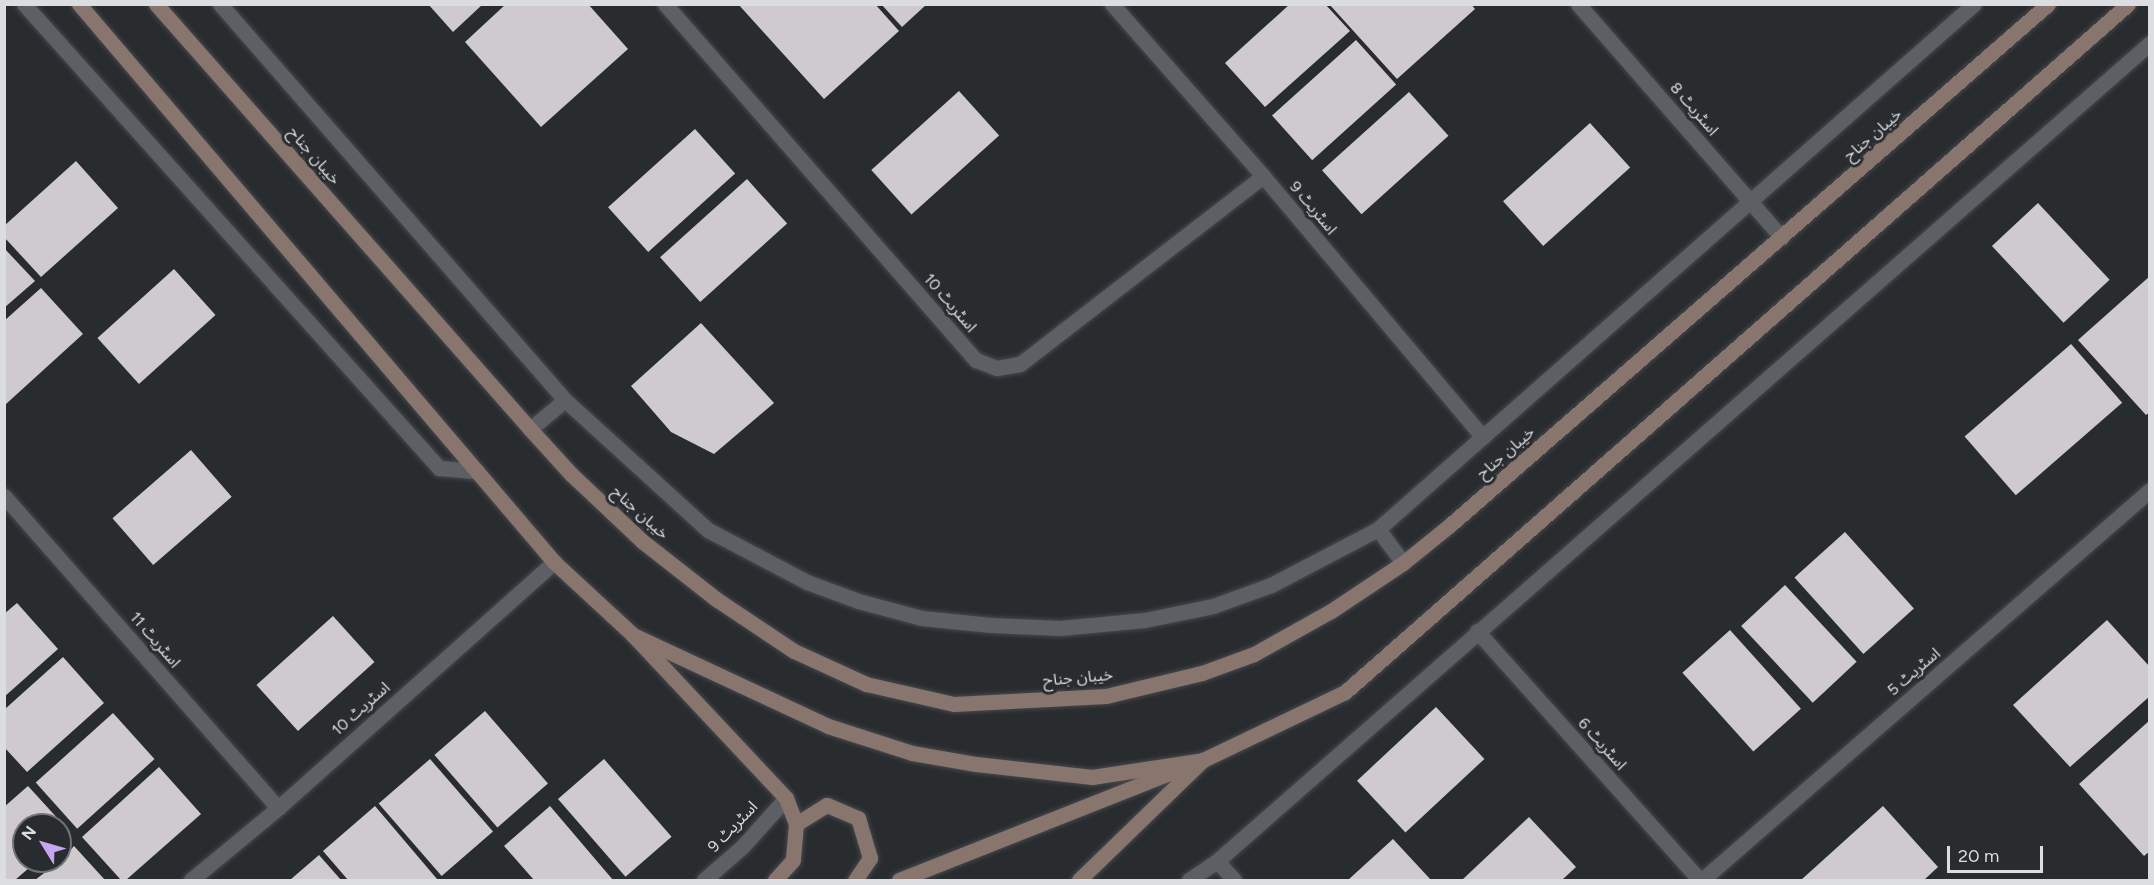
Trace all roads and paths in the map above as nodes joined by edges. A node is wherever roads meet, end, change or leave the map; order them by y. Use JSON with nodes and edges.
{"nodes":[{"id":1,"x":24,"y":4,"type":"edge"},
{"id":2,"x":79,"y":4,"type":"edge"},
{"id":3,"x":156,"y":4,"type":"edge"},
{"id":4,"x":220,"y":4,"type":"edge"},
{"id":5,"x":665,"y":4,"type":"edge"},
{"id":6,"x":1112,"y":4,"type":"edge"},
{"id":7,"x":1578,"y":4,"type":"edge"},
{"id":8,"x":1974,"y":4,"type":"edge"},
{"id":9,"x":2048,"y":4,"type":"edge"},
{"id":10,"x":2128,"y":4,"type":"edge"},
{"id":11,"x":2150,"y":43,"type":"edge"},
{"id":12,"x":1263,"y":176,"type":"junction"},
{"id":13,"x":1750,"y":200,"type":"junction"},
{"id":14,"x":1782,"y":238,"type":"junction"},
{"id":15,"x":565,"y":400,"type":"junction"},
{"id":16,"x":530,"y":429,"type":"junction"},
{"id":17,"x":1483,"y":437,"type":"junction"},
{"id":18,"x":477,"y":471,"type":"junction"},
{"id":19,"x":2150,"y":490,"type":"edge"},
{"id":20,"x":4,"y":496,"type":"edge"},
{"id":21,"x":1378,"y":529,"type":"junction"},
{"id":22,"x":554,"y":562,"type":"junction"},
{"id":23,"x":1403,"y":563,"type":"junction"},
{"id":24,"x":1477,"y":631,"type":"junction"},
{"id":25,"x":633,"y":635,"type":"junction"},
{"id":26,"x":1203,"y":760,"type":"junction"},
{"id":27,"x":786,"y":798,"type":"junction"},
{"id":28,"x":278,"y":808,"type":"junction"},
{"id":29,"x":796,"y":824,"type":"junction"},
{"id":30,"x":1217,"y":861,"type":"junction"},
{"id":31,"x":191,"y":880,"type":"edge"},
{"id":32,"x":704,"y":880,"type":"edge"},
{"id":33,"x":775,"y":880,"type":"edge"},
{"id":34,"x":855,"y":880,"type":"edge"},
{"id":35,"x":899,"y":880,"type":"edge"},
{"id":36,"x":1079,"y":880,"type":"edge"},
{"id":37,"x":1189,"y":880,"type":"edge"},
{"id":38,"x":1234,"y":880,"type":"edge"},
{"id":39,"x":1701,"y":880,"type":"edge"}],
"edges":[{"from":1,"to":18,"type":"street"},
{"from":2,"to":18,"type":"main road"},
{"from":3,"to":16,"type":"main road","name":"خیبان جناح"},
{"from":4,"to":15,"type":"street"},
{"from":5,"to":12,"type":"street","name":"اسٹریٹ 10"},
{"from":6,"to":12,"type":"street","name":"اسٹریٹ 9"},
{"from":7,"to":13,"type":"street","name":"اسٹریٹ 8"},
{"from":8,"to":13,"type":"street"},
{"from":9,"to":14,"type":"main road","name":"خیبان جناح"},
{"from":10,"to":26,"type":"main road"},
{"from":11,"to":24,"type":"street"},
{"from":12,"to":17,"type":"street","name":"اسٹریٹ 9"},
{"from":13,"to":14,"type":"street","name":"اسٹریٹ 8"},
{"from":13,"to":17,"type":"street"},
{"from":14,"to":23,"type":"main road","name":"خیبان جناح"},
{"from":15,"to":16,"type":"street"},
{"from":15,"to":21,"type":"street"},
{"from":16,"to":23,"type":"main road","name":"خیبان جناح"},
{"from":17,"to":21,"type":"street"},
{"from":18,"to":22,"type":"main road"},
{"from":19,"to":39,"type":"street","name":"اسٹریٹ 5"},
{"from":20,"to":28,"type":"street","name":"اسٹریٹ 11"},
{"from":21,"to":23,"type":"street"},
{"from":22,"to":25,"type":"main road"},
{"from":22,"to":28,"type":"street","name":"اسٹریٹ 10"},
{"from":24,"to":30,"type":"street"},
{"from":24,"to":39,"type":"street","name":"اسٹریٹ 6"},
{"from":25,"to":26,"type":"main road"},
{"from":25,"to":27,"type":"main road"},
{"from":26,"to":35,"type":"main road"},
{"from":26,"to":36,"type":"main road"},
{"from":27,"to":29,"type":"main road"},
{"from":27,"to":32,"type":"street","name":"اسٹریٹ 9"},
{"from":28,"to":31,"type":"street","name":"اسٹریٹ 10"},
{"from":29,"to":33,"type":"main road"},
{"from":29,"to":34,"type":"main road"},
{"from":30,"to":37,"type":"street"},
{"from":30,"to":38,"type":"street"}]}
